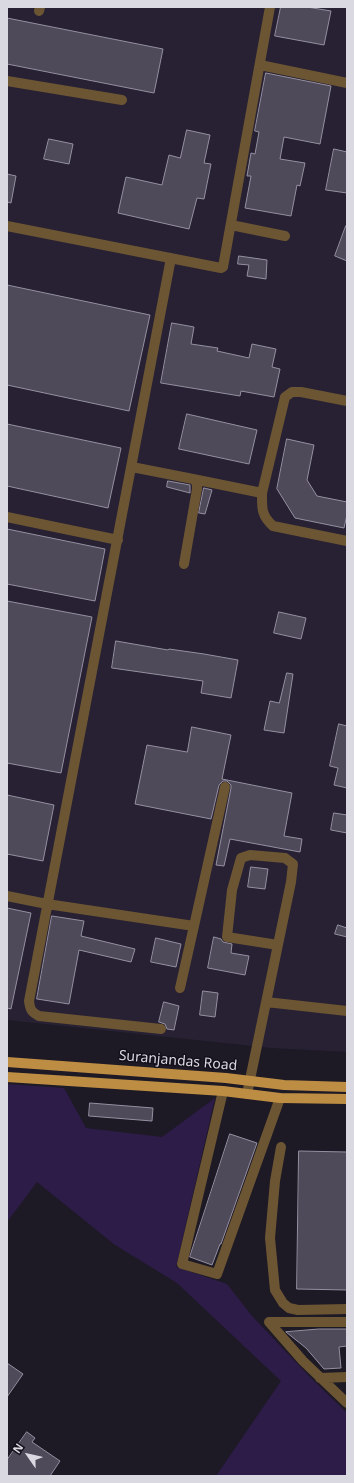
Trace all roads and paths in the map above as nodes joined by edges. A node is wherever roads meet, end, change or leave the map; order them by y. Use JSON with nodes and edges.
{"nodes":[{"id":1,"x":270,"y":7,"type":"edge"},
{"id":2,"x":260,"y":65,"type":"junction"},
{"id":3,"x":7,"y":81,"type":"edge"},
{"id":4,"x":347,"y":83,"type":"edge"},
{"id":5,"x":122,"y":100,"type":"dead end"},
{"id":6,"x":231,"y":225,"type":"junction"},
{"id":7,"x":7,"y":226,"type":"edge"},
{"id":8,"x":285,"y":236,"type":"dead end"},
{"id":9,"x":171,"y":258,"type":"junction"},
{"id":10,"x":347,"y":401,"type":"edge"},
{"id":11,"x":132,"y":468,"type":"junction"},
{"id":12,"x":193,"y":479,"type":"junction"},
{"id":13,"x":262,"y":492,"type":"junction"},
{"id":14,"x":7,"y":518,"type":"edge"},
{"id":15,"x":118,"y":540,"type":"junction"},
{"id":16,"x":347,"y":541,"type":"edge"},
{"id":17,"x":184,"y":564,"type":"dead end"},
{"id":18,"x":225,"y":787,"type":"dead end"},
{"id":19,"x":7,"y":896,"type":"edge"},
{"id":20,"x":47,"y":904,"type":"junction"},
{"id":21,"x":194,"y":926,"type":"junction"},
{"id":22,"x":278,"y":945,"type":"junction"},
{"id":23,"x":180,"y":988,"type":"dead end"},
{"id":24,"x":266,"y":1002,"type":"junction"},
{"id":25,"x":347,"y":1011,"type":"edge"},
{"id":26,"x":161,"y":1029,"type":"dead end"},
{"id":27,"x":7,"y":1062,"type":"edge"},
{"id":28,"x":7,"y":1077,"type":"edge"},
{"id":29,"x":249,"y":1082,"type":"junction"},
{"id":30,"x":347,"y":1088,"type":"edge"},
{"id":31,"x":223,"y":1091,"type":"junction"},
{"id":32,"x":247,"y":1094,"type":"junction"},
{"id":33,"x":280,"y":1098,"type":"junction"},
{"id":34,"x":347,"y":1099,"type":"edge"},
{"id":35,"x":281,"y":1147,"type":"dead end"},
{"id":36,"x":347,"y":1309,"type":"edge"},
{"id":37,"x":347,"y":1322,"type":"edge"},
{"id":38,"x":347,"y":1377,"type":"edge"},
{"id":39,"x":320,"y":1378,"type":"junction"},
{"id":40,"x":347,"y":1403,"type":"edge"}],
"edges":[{"from":1,"to":2,"type":"street"},
{"from":2,"to":4,"type":"street"},
{"from":2,"to":6,"type":"street"},
{"from":3,"to":5,"type":"street"},
{"from":6,"to":8,"type":"street"},
{"from":6,"to":9,"type":"street"},
{"from":7,"to":9,"type":"street"},
{"from":9,"to":11,"type":"street"},
{"from":10,"to":13,"type":"street"},
{"from":11,"to":12,"type":"street"},
{"from":11,"to":15,"type":"street"},
{"from":12,"to":13,"type":"street"},
{"from":12,"to":17,"type":"street"},
{"from":13,"to":16,"type":"street"},
{"from":14,"to":15,"type":"street"},
{"from":15,"to":20,"type":"street"},
{"from":18,"to":21,"type":"street"},
{"from":19,"to":20,"type":"street"},
{"from":20,"to":21,"type":"street"},
{"from":20,"to":26,"type":"street"},
{"from":21,"to":23,"type":"street"},
{"from":22,"to":22,"type":"street"},
{"from":22,"to":24,"type":"street"},
{"from":24,"to":25,"type":"street"},
{"from":24,"to":29,"type":"street"},
{"from":27,"to":29,"type":"main road","name":"Suranjandas Road"},
{"from":28,"to":31,"type":"main road","name":"Suranjandas Road"},
{"from":29,"to":30,"type":"main road","name":"Suranjandas Road"},
{"from":29,"to":32,"type":"street"},
{"from":31,"to":32,"type":"main road","name":"Suranjandas Road"},
{"from":31,"to":33,"type":"street"},
{"from":32,"to":33,"type":"main road","name":"Suranjandas Road"},
{"from":33,"to":34,"type":"main road","name":"Suranjandas Road"},
{"from":35,"to":36,"type":"street"},
{"from":37,"to":39,"type":"street"},
{"from":38,"to":39,"type":"street"},
{"from":39,"to":40,"type":"street"}]}
